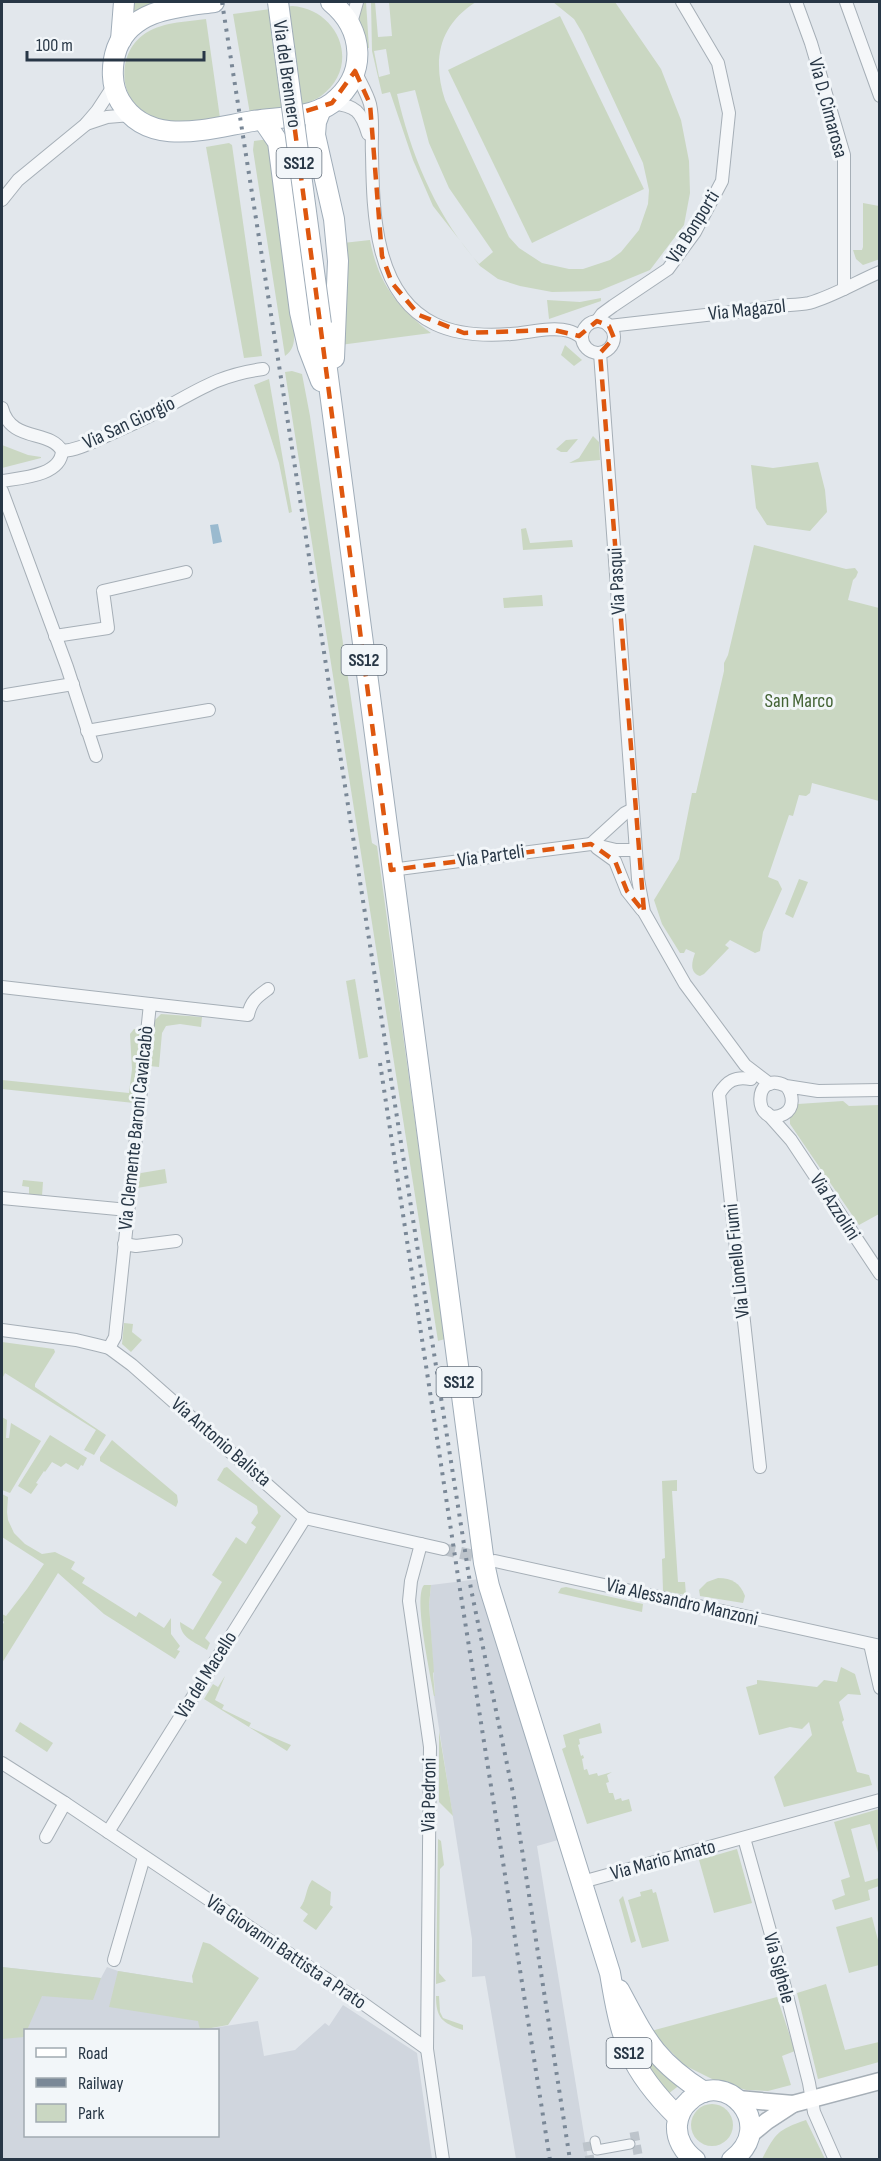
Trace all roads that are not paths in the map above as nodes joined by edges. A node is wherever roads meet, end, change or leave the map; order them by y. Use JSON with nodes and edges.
{"nodes":[{"id":1,"x":124,"y":2,"type":"edge"},
{"id":2,"x":201,"y":2,"type":"edge"},
{"id":3,"x":278,"y":2,"type":"edge"},
{"id":4,"x":331,"y":2,"type":"edge"},
{"id":5,"x":357,"y":2,"type":"edge"},
{"id":6,"x":682,"y":2,"type":"edge"},
{"id":7,"x":796,"y":2,"type":"edge"},
{"id":8,"x":846,"y":2,"type":"edge"},
{"id":9,"x":351,"y":23,"type":"junction"},
{"id":10,"x":120,"y":41,"type":"junction"},
{"id":11,"x":355,"y":71,"type":"junction"},
{"id":12,"x":114,"y":85,"type":"junction"},
{"id":13,"x":879,"y":96,"type":"edge"},
{"id":14,"x":326,"y":106,"type":"junction"},
{"id":15,"x":131,"y":115,"type":"junction"},
{"id":16,"x":263,"y":120,"type":"junction"},
{"id":17,"x":85,"y":125,"type":"junction"},
{"id":18,"x":372,"y":147,"type":"junction"},
{"id":19,"x":2,"y":200,"type":"edge"},
{"id":20,"x":879,"y":272,"type":"edge"},
{"id":21,"x":844,"y":289,"type":"junction"},
{"id":22,"x":603,"y":323,"type":"junction"},
{"id":23,"x":581,"y":337,"type":"junction"},
{"id":24,"x":600,"y":353,"type":"junction"},
{"id":25,"x":263,"y":369,"type":"dead end"},
{"id":26,"x":330,"y":399,"type":"junction"},
{"id":27,"x":2,"y":408,"type":"edge"},
{"id":28,"x":62,"y":451,"type":"junction"},
{"id":29,"x":2,"y":481,"type":"edge"},
{"id":30,"x":2,"y":491,"type":"edge"},
{"id":31,"x":186,"y":572,"type":"dead end"},
{"id":32,"x":55,"y":636,"type":"junction"},
{"id":33,"x":73,"y":684,"type":"junction"},
{"id":34,"x":6,"y":695,"type":"dead end"},
{"id":35,"x":209,"y":710,"type":"dead end"},
{"id":36,"x":87,"y":731,"type":"junction"},
{"id":37,"x":96,"y":756,"type":"dead end"},
{"id":38,"x":633,"y":809,"type":"junction"},
{"id":39,"x":591,"y":844,"type":"junction"},
{"id":40,"x":635,"y":850,"type":"junction"},
{"id":41,"x":391,"y":870,"type":"junction"},
{"id":42,"x":644,"y":912,"type":"junction"},
{"id":43,"x":2,"y":987,"type":"edge"},
{"id":44,"x":268,"y":989,"type":"dead end"},
{"id":45,"x":150,"y":1004,"type":"junction"},
{"id":46,"x":745,"y":1065,"type":"junction"},
{"id":47,"x":750,"y":1079,"type":"junction"},
{"id":48,"x":770,"y":1084,"type":"junction"},
{"id":49,"x":786,"y":1086,"type":"junction"},
{"id":50,"x":879,"y":1090,"type":"edge"},
{"id":51,"x":818,"y":1091,"type":"junction"},
{"id":52,"x":759,"y":1100,"type":"junction"},
{"id":53,"x":790,"y":1106,"type":"junction"},
{"id":54,"x":767,"y":1113,"type":"junction"},
{"id":55,"x":791,"y":1140,"type":"junction"},
{"id":56,"x":2,"y":1198,"type":"edge"},
{"id":57,"x":128,"y":1210,"type":"junction"},
{"id":58,"x":176,"y":1241,"type":"dead end"},
{"id":59,"x":124,"y":1244,"type":"junction"},
{"id":60,"x":879,"y":1274,"type":"edge"},
{"id":61,"x":2,"y":1330,"type":"edge"},
{"id":62,"x":109,"y":1348,"type":"junction"},
{"id":63,"x":760,"y":1467,"type":"dead end"},
{"id":64,"x":306,"y":1518,"type":"junction"},
{"id":65,"x":421,"y":1544,"type":"junction"},
{"id":66,"x":443,"y":1550,"type":"tunnel mouth"},
{"id":67,"x":495,"y":1561,"type":"tunnel mouth"},
{"id":68,"x":875,"y":1646,"type":"edge"},
{"id":69,"x":879,"y":1688,"type":"edge"},
{"id":70,"x":2,"y":1763,"type":"edge"},
{"id":71,"x":879,"y":1800,"type":"edge"},
{"id":72,"x":65,"y":1803,"type":"junction"},
{"id":73,"x":108,"y":1832,"type":"junction"},
{"id":74,"x":46,"y":1837,"type":"dead end"},
{"id":75,"x":744,"y":1838,"type":"junction"},
{"id":76,"x":144,"y":1857,"type":"junction"},
{"id":77,"x":582,"y":1882,"type":"junction"},
{"id":78,"x":114,"y":1960,"type":"dead end"},
{"id":79,"x":610,"y":1973,"type":"junction"},
{"id":80,"x":427,"y":2049,"type":"junction"},
{"id":81,"x":879,"y":2081,"type":"edge"},
{"id":82,"x":704,"y":2092,"type":"junction"},
{"id":83,"x":738,"y":2099,"type":"junction"},
{"id":84,"x":810,"y":2099,"type":"junction"},
{"id":85,"x":793,"y":2104,"type":"junction"},
{"id":86,"x":678,"y":2117,"type":"junction"},
{"id":87,"x":750,"y":2136,"type":"junction"},
{"id":88,"x":595,"y":2140,"type":"dead end"},
{"id":89,"x":688,"y":2157,"type":"edge"},
{"id":90,"x":443,"y":2160,"type":"edge"},
{"id":91,"x":599,"y":2160,"type":"edge"},
{"id":92,"x":732,"y":2160,"type":"edge"},
{"id":93,"x":835,"y":2160,"type":"edge"}],
"edges":[{"from":1,"to":10,"type":"main road"},
{"from":2,"to":10,"type":"main road"},
{"from":3,"to":26,"type":"main road","name":"Via del Brennero","number":"SS12","bridge":true},
{"from":4,"to":9,"type":"main road"},
{"from":5,"to":9,"type":"street"},
{"from":6,"to":22,"type":"street","name":"Via Bonporti"},
{"from":7,"to":21,"type":"street","name":"Via D. Cimarosa"},
{"from":8,"to":13,"type":"street"},
{"from":9,"to":11,"type":"main road"},
{"from":10,"to":12,"type":"main road"},
{"from":11,"to":14,"type":"main road"},
{"from":11,"to":18,"type":"street"},
{"from":12,"to":15,"type":"main road"},
{"from":12,"to":17,"type":"street"},
{"from":14,"to":16,"type":"main road"},
{"from":14,"to":18,"type":"street"},
{"from":14,"to":26,"type":"main road"},
{"from":15,"to":16,"type":"main road"},
{"from":15,"to":17,"type":"street"},
{"from":16,"to":26,"type":"main road"},
{"from":17,"to":19,"type":"street"},
{"from":18,"to":23,"type":"street"},
{"from":20,"to":21,"type":"street","name":"Via Magazol"},
{"from":21,"to":22,"type":"street","name":"Via Magazol"},
{"from":22,"to":23,"type":"street"},
{"from":22,"to":24,"type":"street"},
{"from":23,"to":24,"type":"street"},
{"from":24,"to":38,"type":"street","name":"Via Pasqui"},
{"from":25,"to":28,"type":"street","name":"Via San Giorgio"},
{"from":26,"to":41,"type":"main road","number":"SS12"},
{"from":27,"to":28,"type":"street"},
{"from":28,"to":29,"type":"street","name":"Via San Giorgio"},
{"from":30,"to":32,"type":"street"},
{"from":31,"to":32,"type":"street"},
{"from":32,"to":33,"type":"street"},
{"from":33,"to":34,"type":"street"},
{"from":33,"to":36,"type":"street"},
{"from":35,"to":36,"type":"street"},
{"from":36,"to":37,"type":"street"},
{"from":38,"to":39,"type":"street"},
{"from":38,"to":40,"type":"street"},
{"from":39,"to":40,"type":"street","name":"Via Parteli"},
{"from":39,"to":41,"type":"street","name":"Via Parteli"},
{"from":39,"to":42,"type":"street"},
{"from":40,"to":42,"type":"street"},
{"from":41,"to":77,"type":"main road","number":"SS12"},
{"from":42,"to":46,"type":"street"},
{"from":43,"to":45,"type":"street"},
{"from":44,"to":45,"type":"street","name":"Via Clemente Baroni Cavalcabò"},
{"from":45,"to":57,"type":"street","name":"Via Clemente Baroni Cavalcabò"},
{"from":46,"to":47,"type":"street"},
{"from":46,"to":48,"type":"street"},
{"from":47,"to":52,"type":"street"},
{"from":47,"to":63,"type":"street","name":"Via Lionello Fiumi"},
{"from":48,"to":49,"type":"street"},
{"from":48,"to":52,"type":"street"},
{"from":49,"to":51,"type":"street"},
{"from":49,"to":53,"type":"street"},
{"from":50,"to":51,"type":"street"},
{"from":51,"to":53,"type":"street"},
{"from":52,"to":54,"type":"street"},
{"from":53,"to":54,"type":"street"},
{"from":53,"to":55,"type":"street","name":"Via Azzolini"},
{"from":54,"to":55,"type":"street","name":"Via Azzolini"},
{"from":55,"to":60,"type":"street","name":"Via Azzolini"},
{"from":56,"to":57,"type":"street"},
{"from":57,"to":59,"type":"street","name":"Via Clemente Baroni Cavalcabò"},
{"from":58,"to":59,"type":"street"},
{"from":59,"to":62,"type":"street","name":"Via Clemente Baroni Cavalcabò"},
{"from":61,"to":62,"type":"street","name":"Via Antonio Balista"},
{"from":62,"to":64,"type":"street","name":"Via Antonio Balista"},
{"from":64,"to":65,"type":"street","name":"Via Antonio Balista"},
{"from":64,"to":73,"type":"street","name":"Via del Macello"},
{"from":65,"to":66,"type":"street","name":"Via Antonio Balista"},
{"from":65,"to":80,"type":"street","name":"Via Pedroni"},
{"from":67,"to":68,"type":"street","name":"Via Alessandro Manzoni"},
{"from":68,"to":69,"type":"street"},
{"from":70,"to":72,"type":"street","name":"Via Giovanni Battista a Prato"},
{"from":71,"to":75,"type":"street","name":"Via Mario Amato"},
{"from":72,"to":73,"type":"street","name":"Via Giovanni Battista a Prato"},
{"from":72,"to":74,"type":"street"},
{"from":73,"to":76,"type":"street","name":"Via Giovanni Battista a Prato"},
{"from":75,"to":77,"type":"street","name":"Via Mario Amato"},
{"from":75,"to":84,"type":"street","name":"Via Sighele"},
{"from":76,"to":78,"type":"street"},
{"from":76,"to":80,"type":"street","name":"Via Giovanni Battista a Prato"},
{"from":77,"to":79,"type":"main road","number":"SS12"},
{"from":79,"to":82,"type":"main road","number":"SS12"},
{"from":79,"to":86,"type":"main road","number":"SS12"},
{"from":80,"to":90,"type":"street","name":"Via Pedroni"},
{"from":81,"to":84,"type":"main road"},
{"from":82,"to":83,"type":"main road"},
{"from":82,"to":86,"type":"main road"},
{"from":83,"to":85,"type":"main road"},
{"from":83,"to":87,"type":"main road"},
{"from":84,"to":85,"type":"main road"},
{"from":84,"to":93,"type":"street","name":"Via Sighele"},
{"from":85,"to":87,"type":"main road"},
{"from":86,"to":89,"type":"main road"},
{"from":87,"to":92,"type":"main road"},
{"from":88,"to":91,"type":"street"}]}
